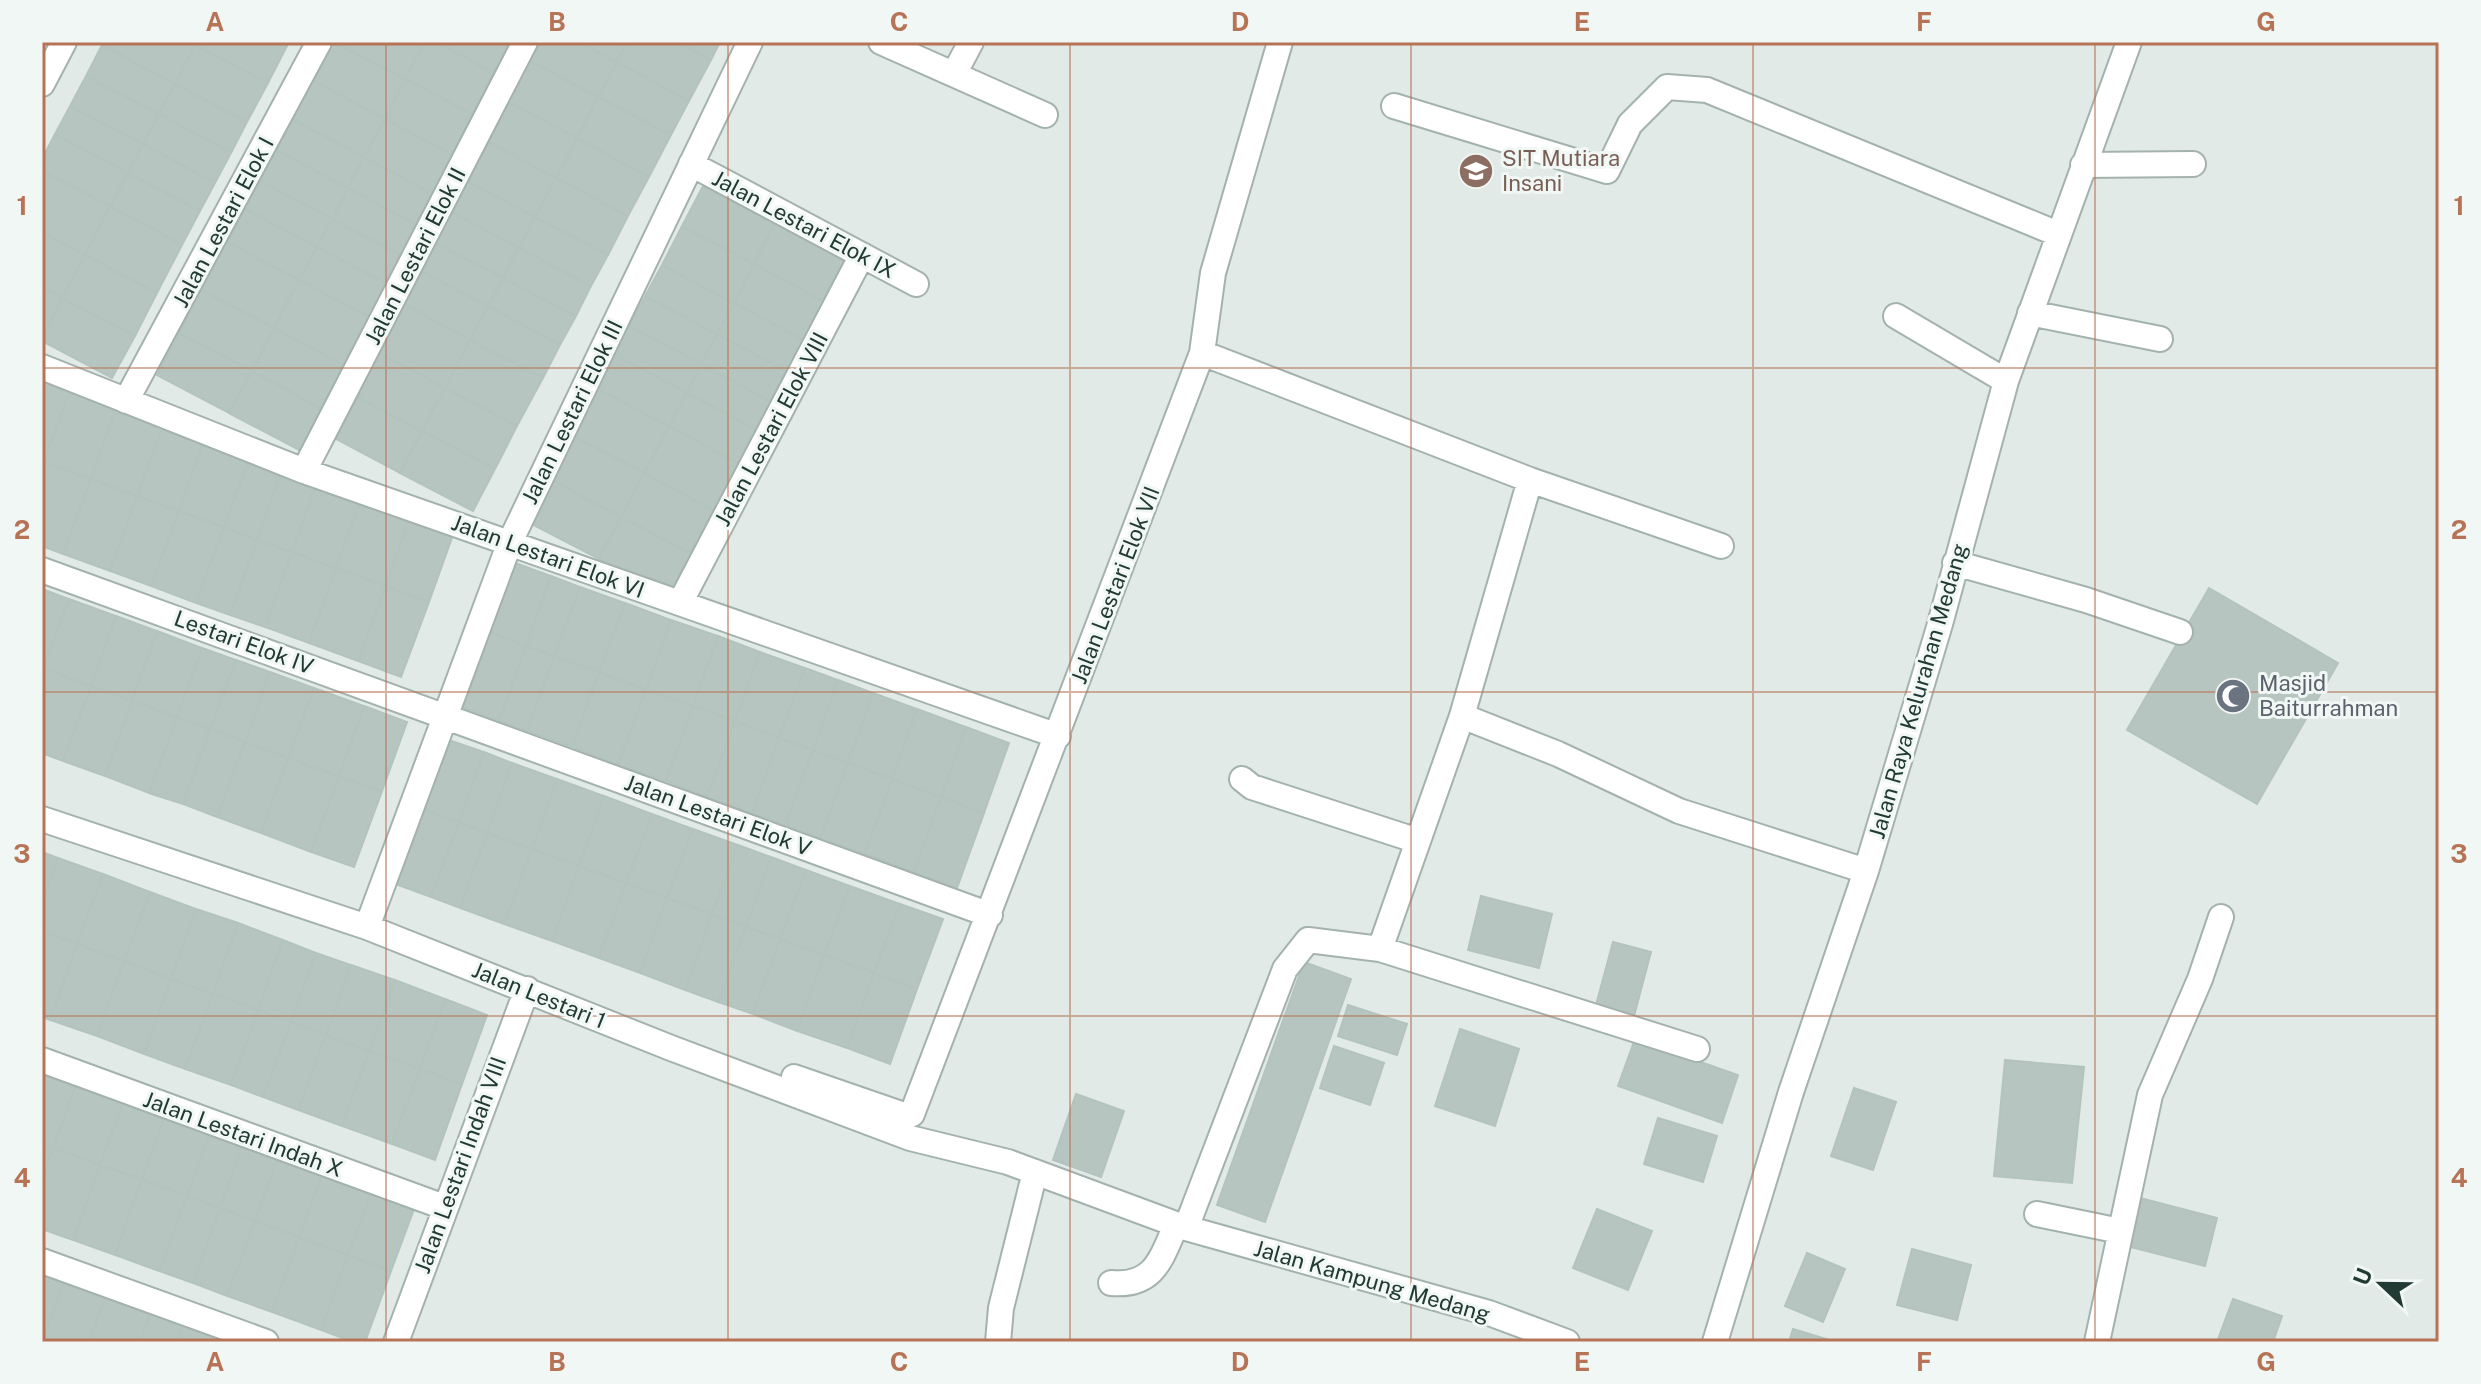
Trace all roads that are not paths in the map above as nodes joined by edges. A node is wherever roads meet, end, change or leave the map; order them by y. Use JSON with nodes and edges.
{"nodes":[{"id":1,"x":64,"y":42,"type":"edge"},
{"id":2,"x":319,"y":42,"type":"edge"},
{"id":3,"x":525,"y":42,"type":"edge"},
{"id":4,"x":750,"y":42,"type":"edge"},
{"id":5,"x":881,"y":42,"type":"edge"},
{"id":6,"x":971,"y":42,"type":"edge"},
{"id":7,"x":1280,"y":42,"type":"edge"},
{"id":8,"x":2127,"y":43,"type":"edge"},
{"id":9,"x":954,"y":74,"type":"junction"},
{"id":10,"x":42,"y":84,"type":"edge"},
{"id":11,"x":1394,"y":106,"type":"dead end"},
{"id":12,"x":1045,"y":115,"type":"dead end"},
{"id":13,"x":691,"y":164,"type":"junction"},
{"id":14,"x":2193,"y":164,"type":"dead end"},
{"id":15,"x":2083,"y":165,"type":"junction"},
{"id":16,"x":2058,"y":234,"type":"junction"},
{"id":17,"x":862,"y":255,"type":"junction"},
{"id":18,"x":916,"y":284,"type":"dead end"},
{"id":19,"x":2030,"y":313,"type":"junction"},
{"id":20,"x":1896,"y":316,"type":"dead end"},
{"id":21,"x":2160,"y":339,"type":"dead end"},
{"id":22,"x":1202,"y":353,"type":"junction"},
{"id":23,"x":42,"y":367,"type":"edge"},
{"id":24,"x":2006,"y":381,"type":"junction"},
{"id":25,"x":126,"y":401,"type":"junction"},
{"id":26,"x":304,"y":471,"type":"junction"},
{"id":27,"x":1530,"y":480,"type":"junction"},
{"id":28,"x":510,"y":542,"type":"junction"},
{"id":29,"x":1721,"y":546,"type":"dead end"},
{"id":30,"x":1955,"y":563,"type":"junction"},
{"id":31,"x":42,"y":570,"type":"edge"},
{"id":32,"x":680,"y":603,"type":"junction"},
{"id":33,"x":2180,"y":632,"type":"dead end"},
{"id":34,"x":446,"y":715,"type":"junction"},
{"id":35,"x":1462,"y":716,"type":"junction"},
{"id":36,"x":1058,"y":736,"type":"junction"},
{"id":37,"x":1242,"y":779,"type":"dead end"},
{"id":38,"x":42,"y":819,"type":"edge"},
{"id":39,"x":1418,"y":841,"type":"junction"},
{"id":40,"x":1866,"y":871,"type":"junction"},
{"id":41,"x":990,"y":915,"type":"junction"},
{"id":42,"x":2221,"y":917,"type":"dead end"},
{"id":43,"x":367,"y":927,"type":"junction"},
{"id":44,"x":1380,"y":949,"type":"junction"},
{"id":45,"x":527,"y":989,"type":"junction"},
{"id":46,"x":671,"y":1048,"type":"junction"},
{"id":47,"x":1697,"y":1049,"type":"dead end"},
{"id":48,"x":42,"y":1060,"type":"edge"},
{"id":49,"x":1035,"y":1172,"type":"junction"},
{"id":50,"x":444,"y":1207,"type":"junction"},
{"id":51,"x":2037,"y":1214,"type":"dead end"},
{"id":52,"x":1181,"y":1226,"type":"junction"},
{"id":53,"x":2120,"y":1231,"type":"junction"},
{"id":54,"x":42,"y":1261,"type":"edge"},
{"id":55,"x":1111,"y":1283,"type":"dead end"},
{"id":56,"x":266,"y":1342,"type":"edge"},
{"id":57,"x":396,"y":1342,"type":"edge"},
{"id":58,"x":998,"y":1342,"type":"edge"},
{"id":59,"x":1567,"y":1342,"type":"edge"},
{"id":60,"x":1715,"y":1342,"type":"edge"},
{"id":61,"x":2097,"y":1342,"type":"edge"}],
"edges":[{"from":1,"to":10,"type":"street"},
{"from":2,"to":25,"type":"street","name":"Jalan Lestari Elok I"},
{"from":3,"to":26,"type":"street","name":"Jalan Lestari Elok II"},
{"from":4,"to":13,"type":"street","name":"Jalan Lestari Elok III"},
{"from":5,"to":9,"type":"street"},
{"from":6,"to":9,"type":"street"},
{"from":7,"to":22,"type":"street","name":"Jalan Lestari Elok VII"},
{"from":8,"to":15,"type":"street","name":"Jalan Raya Kelurahan Medang"},
{"from":9,"to":12,"type":"street"},
{"from":11,"to":16,"type":"street"},
{"from":13,"to":17,"type":"street","name":"Jalan Lestari Elok IX"},
{"from":13,"to":28,"type":"street","name":"Jalan Lestari Elok III"},
{"from":14,"to":15,"type":"street"},
{"from":15,"to":16,"type":"street","name":"Jalan Raya Kelurahan Medang"},
{"from":16,"to":19,"type":"street","name":"Jalan Raya Kelurahan Medang"},
{"from":17,"to":18,"type":"street","name":"Jalan Lestari Elok IX"},
{"from":17,"to":32,"type":"street","name":"Jalan Lestari Elok VIII"},
{"from":19,"to":21,"type":"street"},
{"from":19,"to":24,"type":"street","name":"Jalan Raya Kelurahan Medang"},
{"from":20,"to":24,"type":"street"},
{"from":22,"to":27,"type":"street"},
{"from":22,"to":36,"type":"street","name":"Jalan Lestari Elok VII"},
{"from":23,"to":25,"type":"street","name":"Jalan Lestari Elok VI"},
{"from":24,"to":30,"type":"street","name":"Jalan Raya Kelurahan Medang"},
{"from":25,"to":26,"type":"street","name":"Jalan Lestari Elok VI"},
{"from":26,"to":28,"type":"street","name":"Jalan Lestari Elok VI"},
{"from":27,"to":29,"type":"street"},
{"from":27,"to":35,"type":"street"},
{"from":28,"to":32,"type":"street","name":"Jalan Lestari Elok VI"},
{"from":28,"to":34,"type":"street","name":"Jalan Lestari Elok III"},
{"from":30,"to":33,"type":"street"},
{"from":30,"to":40,"type":"street","name":"Jalan Raya Kelurahan Medang"},
{"from":31,"to":34,"type":"street","name":"Lestari Elok IV"},
{"from":32,"to":36,"type":"street","name":"Jalan Lestari Elok VI"},
{"from":34,"to":41,"type":"street","name":"Jalan Lestari Elok V"},
{"from":34,"to":43,"type":"street","name":"Jalan Lestari Elok III"},
{"from":35,"to":39,"type":"street"},
{"from":35,"to":40,"type":"street"},
{"from":36,"to":41,"type":"street","name":"Jalan Lestari Elok VII"},
{"from":37,"to":39,"type":"street"},
{"from":38,"to":43,"type":"street","name":"Jalan Lestari 1"},
{"from":39,"to":44,"type":"street"},
{"from":40,"to":60,"type":"street","name":"Jalan Raya Kelurahan Medang"},
{"from":41,"to":46,"type":"street","name":"Jalan Lestari Elok VII"},
{"from":42,"to":53,"type":"street"},
{"from":43,"to":45,"type":"street","name":"Jalan Lestari 1"},
{"from":44,"to":47,"type":"street"},
{"from":44,"to":52,"type":"street"},
{"from":45,"to":46,"type":"street","name":"Jalan Lestari 1"},
{"from":45,"to":50,"type":"street","name":"Jalan Lestari Indah VIII"},
{"from":46,"to":49,"type":"street","name":"Jalan Lestari 1"},
{"from":48,"to":50,"type":"street","name":"Jalan Lestari Indah X"},
{"from":49,"to":52,"type":"street","name":"Jalan Kampung Medang"},
{"from":49,"to":58,"type":"street"},
{"from":50,"to":57,"type":"street","name":"Jalan Lestari Indah VIII"},
{"from":51,"to":53,"type":"street"},
{"from":52,"to":55,"type":"street"},
{"from":52,"to":59,"type":"street","name":"Jalan Kampung Medang"},
{"from":53,"to":61,"type":"street"},
{"from":54,"to":56,"type":"street"}]}
